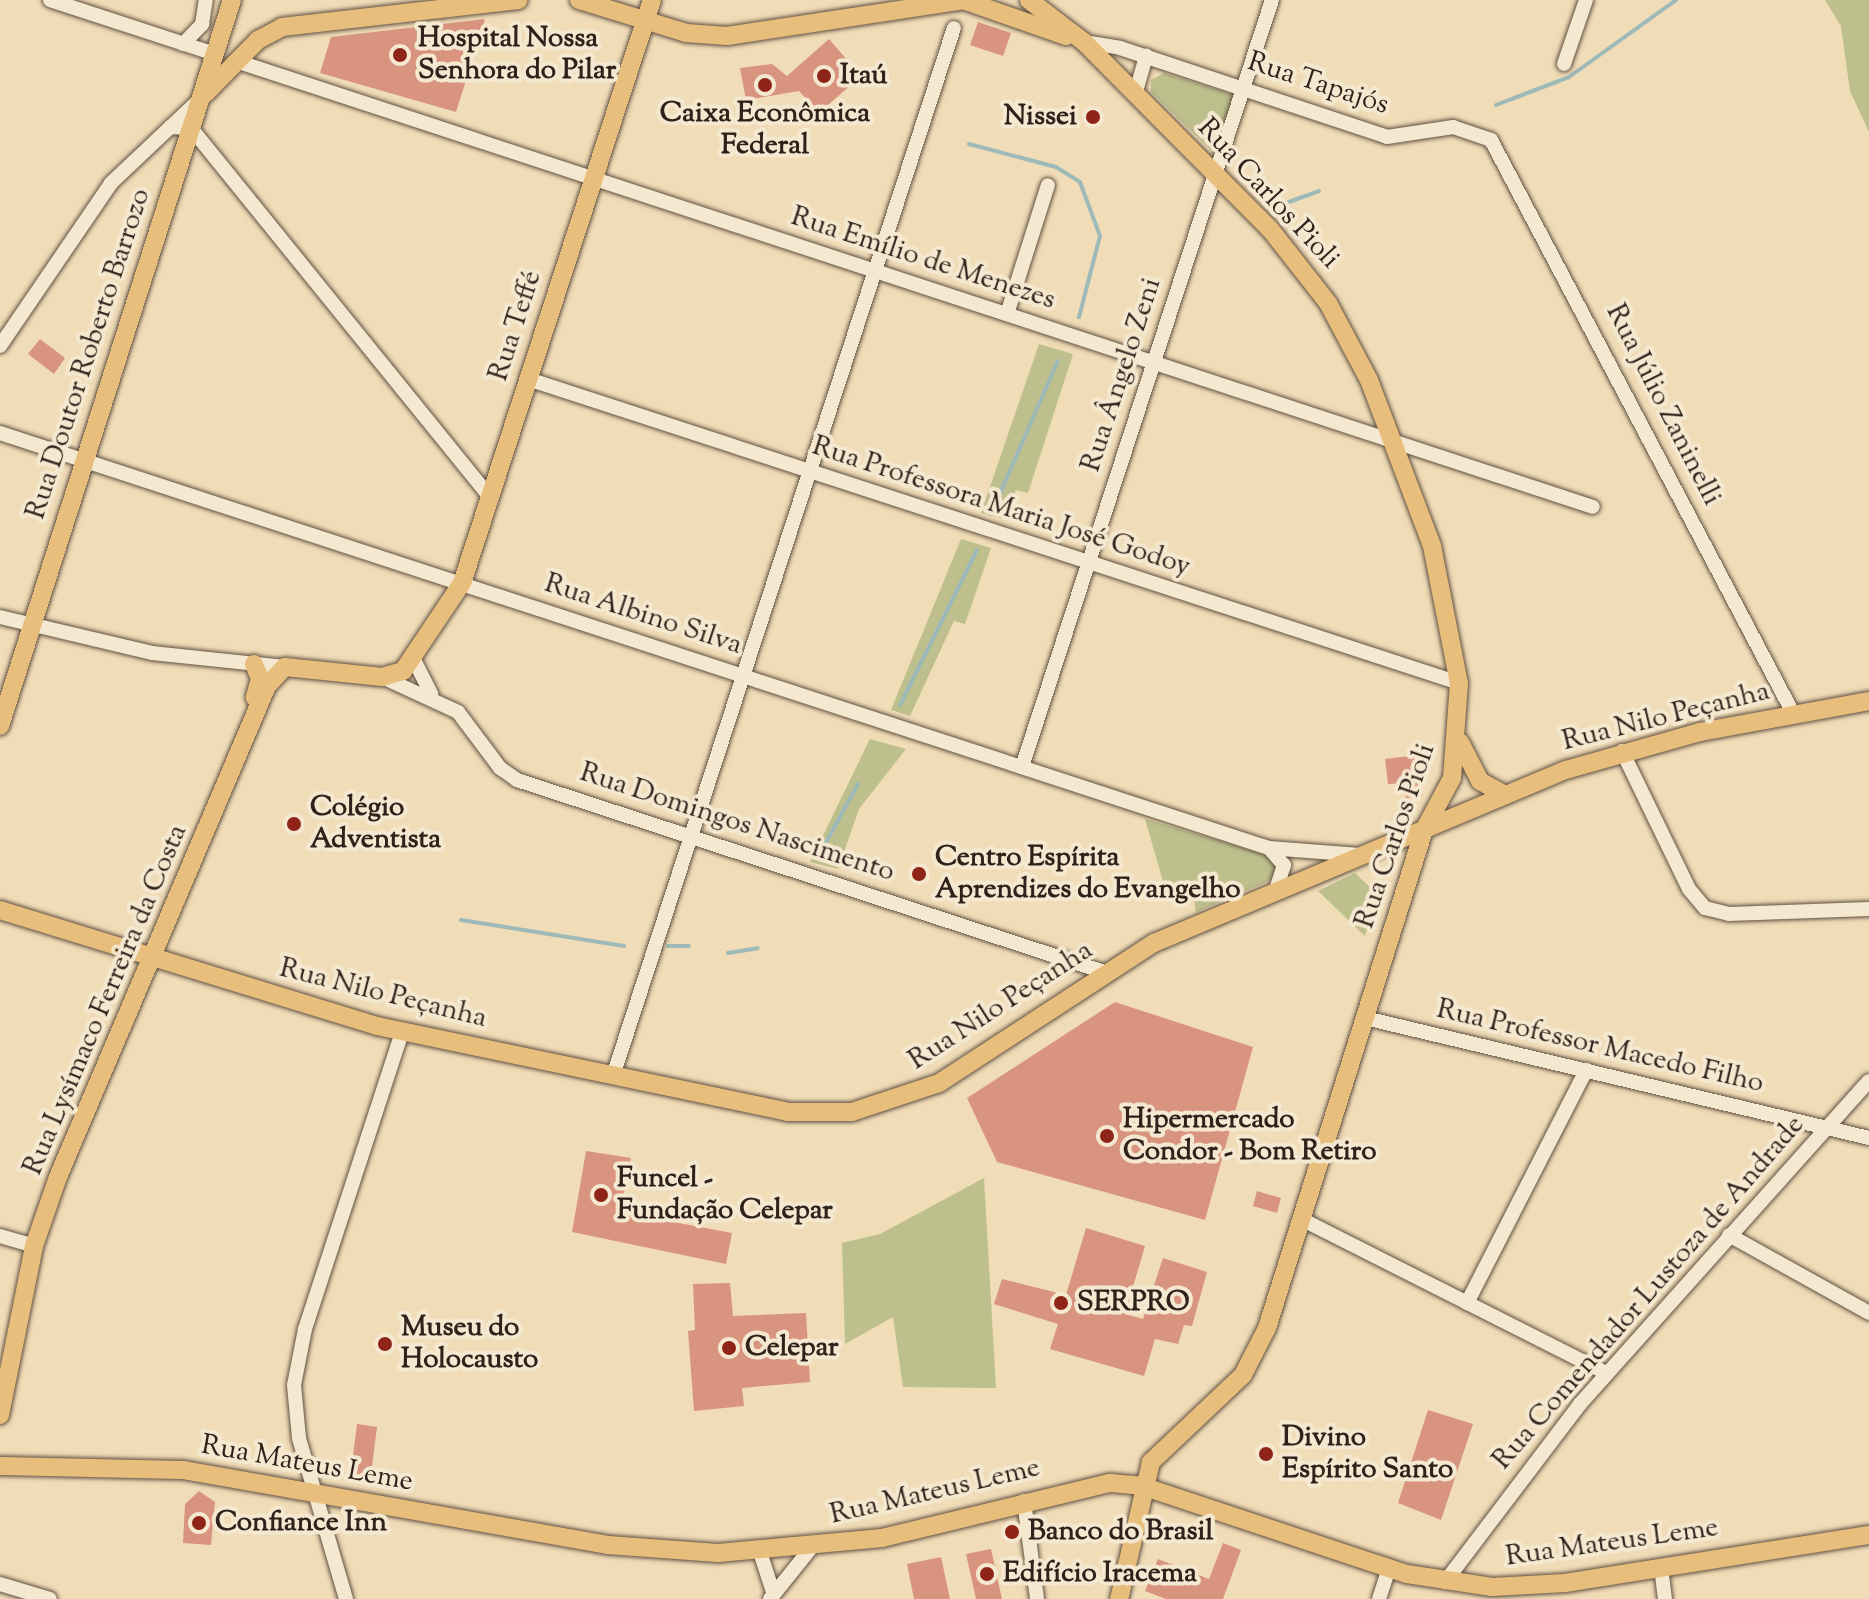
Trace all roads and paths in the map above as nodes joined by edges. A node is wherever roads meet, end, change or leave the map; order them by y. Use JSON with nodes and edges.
{"nodes":[{"id":1,"x":50,"y":0,"type":"edge"},
{"id":2,"x":206,"y":0,"type":"edge"},
{"id":3,"x":232,"y":0,"type":"edge"},
{"id":4,"x":518,"y":0,"type":"edge"},
{"id":5,"x":579,"y":0,"type":"edge"},
{"id":6,"x":652,"y":0,"type":"edge"},
{"id":7,"x":964,"y":0,"type":"edge"},
{"id":8,"x":1029,"y":0,"type":"edge"},
{"id":9,"x":1272,"y":0,"type":"edge"},
{"id":10,"x":1586,"y":0,"type":"edge"},
{"id":11,"x":879,"y":7,"type":"edge"},
{"id":12,"x":645,"y":22,"type":"junction"},
{"id":13,"x":954,"y":28,"type":"dead end"},
{"id":14,"x":222,"y":30,"type":"junction"},
{"id":15,"x":1084,"y":42,"type":"junction"},
{"id":16,"x":183,"y":44,"type":"junction"},
{"id":17,"x":215,"y":54,"type":"junction"},
{"id":18,"x":1146,"y":56,"type":"junction"},
{"id":19,"x":236,"y":61,"type":"junction"},
{"id":20,"x":1564,"y":64,"type":"dead end"},
{"id":21,"x":1243,"y":89,"type":"junction"},
{"id":22,"x":1135,"y":95,"type":"junction"},
{"id":23,"x":200,"y":99,"type":"junction"},
{"id":24,"x":170,"y":127,"type":"junction"},
{"id":25,"x":191,"y":128,"type":"junction"},
{"id":26,"x":1475,"y":130,"type":"joint"},
{"id":27,"x":1215,"y":174,"type":"junction"},
{"id":28,"x":594,"y":179,"type":"junction"},
{"id":29,"x":1048,"y":185,"type":"dead end"},
{"id":30,"x":875,"y":271,"type":"junction"},
{"id":31,"x":1007,"y":314,"type":"junction"},
{"id":32,"x":0,"y":346,"type":"edge"},
{"id":33,"x":1154,"y":362,"type":"junction"},
{"id":34,"x":528,"y":379,"type":"junction"},
{"id":35,"x":0,"y":433,"type":"edge"},
{"id":36,"x":1394,"y":441,"type":"junction"},
{"id":37,"x":85,"y":460,"type":"junction"},
{"id":38,"x":810,"y":471,"type":"junction"},
{"id":39,"x":490,"y":497,"type":"junction"},
{"id":40,"x":1593,"y":507,"type":"dead end"},
{"id":41,"x":1089,"y":562,"type":"junction"},
{"id":42,"x":462,"y":583,"type":"junction"},
{"id":43,"x":0,"y":617,"type":"edge"},
{"id":44,"x":31,"y":628,"type":"junction"},
{"id":45,"x":414,"y":660,"type":"junction"},
{"id":46,"x":254,"y":664,"type":"junction"},
{"id":47,"x":285,"y":667,"type":"junction"},
{"id":48,"x":744,"y":675,"type":"junction"},
{"id":49,"x":382,"y":677,"type":"junction"},
{"id":50,"x":1459,"y":683,"type":"junction"},
{"id":51,"x":431,"y":694,"type":"junction"},
{"id":52,"x":1869,"y":701,"type":"edge"},
{"id":53,"x":1793,"y":713,"type":"junction"},
{"id":54,"x":0,"y":726,"type":"edge"},
{"id":55,"x":245,"y":731,"type":"junction"},
{"id":56,"x":1459,"y":739,"type":"junction"},
{"id":57,"x":1622,"y":751,"type":"junction"},
{"id":58,"x":1022,"y":767,"type":"junction"},
{"id":59,"x":1505,"y":795,"type":"junction"},
{"id":60,"x":1424,"y":830,"type":"junction"},
{"id":61,"x":691,"y":837,"type":"junction"},
{"id":62,"x":1269,"y":848,"type":"junction"},
{"id":63,"x":1360,"y":855,"type":"junction"},
{"id":64,"x":1276,"y":890,"type":"junction"},
{"id":65,"x":1869,"y":909,"type":"edge"},
{"id":66,"x":0,"y":910,"type":"edge"},
{"id":67,"x":150,"y":957,"type":"junction"},
{"id":68,"x":1104,"y":972,"type":"junction"},
{"id":69,"x":1365,"y":1018,"type":"junction"},
{"id":70,"x":402,"y":1032,"type":"junction"},
{"id":71,"x":1586,"y":1070,"type":"junction"},
{"id":72,"x":613,"y":1076,"type":"junction"},
{"id":73,"x":1869,"y":1081,"type":"edge"},
{"id":74,"x":1826,"y":1128,"type":"junction"},
{"id":75,"x":1869,"y":1138,"type":"edge"},
{"id":76,"x":1301,"y":1219,"type":"junction"},
{"id":77,"x":1729,"y":1235,"type":"junction"},
{"id":78,"x":0,"y":1236,"type":"edge"},
{"id":79,"x":34,"y":1246,"type":"junction"},
{"id":80,"x":1467,"y":1303,"type":"junction"},
{"id":81,"x":1869,"y":1313,"type":"edge"},
{"id":82,"x":1606,"y":1373,"type":"junction"},
{"id":83,"x":0,"y":1415,"type":"edge"},
{"id":84,"x":0,"y":1466,"type":"edge"},
{"id":85,"x":1142,"y":1486,"type":"junction"},
{"id":86,"x":314,"y":1493,"type":"junction"},
{"id":87,"x":1024,"y":1501,"type":"junction"},
{"id":88,"x":1869,"y":1535,"type":"edge"},
{"id":89,"x":811,"y":1548,"type":"junction"},
{"id":90,"x":760,"y":1552,"type":"junction"},
{"id":91,"x":1661,"y":1567,"type":"junction"},
{"id":92,"x":1389,"y":1569,"type":"junction"},
{"id":93,"x":1445,"y":1582,"type":"junction"},
{"id":94,"x":0,"y":1584,"type":"edge"},
{"id":95,"x":771,"y":1595,"type":"edge"},
{"id":96,"x":50,"y":1599,"type":"edge"},
{"id":97,"x":346,"y":1599,"type":"edge"},
{"id":98,"x":1037,"y":1599,"type":"edge"},
{"id":99,"x":1119,"y":1599,"type":"edge"},
{"id":100,"x":1379,"y":1599,"type":"edge"},
{"id":101,"x":1665,"y":1599,"type":"edge"}],
"edges":[{"from":1,"to":16,"type":"street"},
{"from":2,"to":16,"type":"street"},
{"from":3,"to":14,"type":"main road","name":"Rua Doutor Roberto Barrozo"},
{"from":4,"to":19,"type":"main road"},
{"from":5,"to":12,"type":"main road"},
{"from":6,"to":12,"type":"main road","name":"Rua Teffé"},
{"from":7,"to":11,"type":"main road"},
{"from":7,"to":15,"type":"main road","name":"Rua Tapajós"},
{"from":8,"to":15,"type":"main road","name":"Rua Carlos Pioli"},
{"from":9,"to":21,"type":"street","name":"Rua Ângelo Zeni"},
{"from":10,"to":20,"type":"street"},
{"from":11,"to":12,"type":"main road"},
{"from":12,"to":28,"type":"main road","name":"Rua Teffé"},
{"from":13,"to":30,"type":"street"},
{"from":14,"to":17,"type":"main road","name":"Rua Doutor Roberto Barrozo"},
{"from":14,"to":19,"type":"main road"},
{"from":15,"to":18,"type":"street","name":"Rua Tapajós"},
{"from":15,"to":22,"type":"main road","name":"Rua Carlos Pioli"},
{"from":16,"to":17,"type":"street"},
{"from":17,"to":23,"type":"main road","name":"Rua Doutor Roberto Barrozo"},
{"from":18,"to":21,"type":"street","name":"Rua Tapajós"},
{"from":18,"to":22,"type":"street"},
{"from":19,"to":23,"type":"main road"},
{"from":19,"to":28,"type":"street","name":"Rua Emílio de Menezes"},
{"from":21,"to":26,"type":"street","name":"Rua Tapajós"},
{"from":21,"to":27,"type":"street","name":"Rua Ângelo Zeni"},
{"from":22,"to":27,"type":"main road","name":"Rua Carlos Pioli"},
{"from":23,"to":24,"type":"street"},
{"from":23,"to":25,"type":"main road","name":"Rua Doutor Roberto Barrozo"},
{"from":24,"to":25,"type":"street"},
{"from":24,"to":32,"type":"street"},
{"from":25,"to":37,"type":"main road","name":"Rua Doutor Roberto Barrozo"},
{"from":25,"to":39,"type":"street"},
{"from":26,"to":53,"type":"street","name":"Rua Júlio Zaninelli"},
{"from":27,"to":33,"type":"street","name":"Rua Ângelo Zeni"},
{"from":27,"to":36,"type":"main road","name":"Rua Carlos Pioli"},
{"from":28,"to":30,"type":"street","name":"Rua Emílio de Menezes"},
{"from":28,"to":34,"type":"main road","name":"Rua Teffé"},
{"from":29,"to":31,"type":"street"},
{"from":30,"to":31,"type":"street","name":"Rua Emílio de Menezes"},
{"from":30,"to":38,"type":"street"},
{"from":31,"to":33,"type":"street","name":"Rua Emílio de Menezes"},
{"from":33,"to":36,"type":"street","name":"Rua Emílio de Menezes"},
{"from":33,"to":41,"type":"street","name":"Rua Ângelo Zeni"},
{"from":34,"to":38,"type":"street","name":"Rua Professora Maria José Godoy"},
{"from":34,"to":39,"type":"main road","name":"Rua Teffé"},
{"from":35,"to":37,"type":"street","name":"Rua Albino Silva"},
{"from":36,"to":40,"type":"street","name":"Rua Emílio de Menezes"},
{"from":36,"to":50,"type":"main road","name":"Rua Carlos Pioli"},
{"from":37,"to":42,"type":"street","name":"Rua Albino Silva"},
{"from":37,"to":44,"type":"main road","name":"Rua Doutor Roberto Barrozo"},
{"from":38,"to":41,"type":"street","name":"Rua Professora Maria José Godoy"},
{"from":38,"to":48,"type":"street"},
{"from":39,"to":42,"type":"main road","name":"Rua Teffé"},
{"from":41,"to":50,"type":"street","name":"Rua Professora Maria José Godoy"},
{"from":41,"to":58,"type":"street","name":"Rua Ângelo Zeni"},
{"from":42,"to":45,"type":"main road","name":"Rua Teffé"},
{"from":42,"to":48,"type":"street","name":"Rua Albino Silva"},
{"from":43,"to":44,"type":"street","name":"Rua Domingos Nascimento"},
{"from":44,"to":46,"type":"street","name":"Rua Domingos Nascimento"},
{"from":44,"to":54,"type":"main road","name":"Rua Doutor Roberto Barrozo"},
{"from":45,"to":49,"type":"main road"},
{"from":45,"to":51,"type":"street","name":"Rua Domingos Nascimento"},
{"from":46,"to":47,"type":"street","name":"Rua Domingos Nascimento"},
{"from":46,"to":55,"type":"main road"},
{"from":47,"to":49,"type":"main road","name":"Rua Domingos Nascimento"},
{"from":47,"to":55,"type":"main road","name":"Rua Lysímaco Ferreira da Costa"},
{"from":48,"to":58,"type":"street","name":"Rua Albino Silva"},
{"from":48,"to":61,"type":"street"},
{"from":49,"to":51,"type":"street","name":"Rua Domingos Nascimento"},
{"from":50,"to":56,"type":"main road","name":"Rua Carlos Pioli"},
{"from":51,"to":61,"type":"street","name":"Rua Domingos Nascimento"},
{"from":52,"to":53,"type":"main road","name":"Rua Nilo Peçanha"},
{"from":53,"to":57,"type":"main road","name":"Rua Nilo Peçanha"},
{"from":55,"to":67,"type":"main road","name":"Rua Lysímaco Ferreira da Costa"},
{"from":56,"to":59,"type":"main road"},
{"from":56,"to":60,"type":"main road","name":"Rua Carlos Pioli"},
{"from":57,"to":59,"type":"main road","name":"Rua Nilo Peçanha"},
{"from":57,"to":65,"type":"street"},
{"from":58,"to":62,"type":"street","name":"Rua Albino Silva"},
{"from":59,"to":60,"type":"main road","name":"Rua Nilo Peçanha"},
{"from":60,"to":63,"type":"main road","name":"Rua Nilo Peçanha"},
{"from":60,"to":69,"type":"main road","name":"Rua Carlos Pioli"},
{"from":61,"to":68,"type":"street","name":"Rua Domingos Nascimento"},
{"from":61,"to":72,"type":"street"},
{"from":62,"to":63,"type":"street","name":"Rua Albino Silva"},
{"from":62,"to":64,"type":"street"},
{"from":63,"to":64,"type":"main road","name":"Rua Nilo Peçanha"},
{"from":64,"to":68,"type":"main road","name":"Rua Nilo Peçanha"},
{"from":66,"to":67,"type":"main road","name":"Rua Nilo Peçanha"},
{"from":67,"to":70,"type":"main road","name":"Rua Nilo Peçanha"},
{"from":67,"to":79,"type":"main road","name":"Rua Lysímaco Ferreira da Costa"},
{"from":68,"to":72,"type":"main road","name":"Rua Nilo Peçanha"},
{"from":69,"to":71,"type":"street","name":"Rua Professor Macedo Filho"},
{"from":69,"to":76,"type":"main road","name":"Rua Carlos Pioli"},
{"from":70,"to":72,"type":"main road","name":"Rua Nilo Peçanha"},
{"from":70,"to":86,"type":"street"},
{"from":71,"to":74,"type":"street","name":"Rua Professor Macedo Filho"},
{"from":71,"to":80,"type":"street"},
{"from":73,"to":74,"type":"street","name":"Rua Comendador Lustoza de Andrade"},
{"from":74,"to":75,"type":"street","name":"Rua Professor Macedo Filho"},
{"from":74,"to":77,"type":"street","name":"Rua Comendador Lustoza de Andrade"},
{"from":76,"to":80,"type":"street"},
{"from":76,"to":85,"type":"main road","name":"Rua Carlos Pioli"},
{"from":77,"to":81,"type":"street"},
{"from":77,"to":82,"type":"street","name":"Rua Comendador Lustoza de Andrade"},
{"from":78,"to":79,"type":"street"},
{"from":79,"to":83,"type":"main road","name":"Rua Lysímaco Ferreira da Costa"},
{"from":80,"to":82,"type":"street"},
{"from":82,"to":93,"type":"street","name":"Rua Comendador Lustoza de Andrade"},
{"from":84,"to":86,"type":"main road","name":"Rua Mateus Leme"},
{"from":85,"to":87,"type":"main road","name":"Rua Mateus Leme"},
{"from":85,"to":92,"type":"main road","name":"Rua Mateus Leme"},
{"from":85,"to":99,"type":"main road","name":"Rua Carlos Pioli"},
{"from":86,"to":90,"type":"main road","name":"Rua Mateus Leme"},
{"from":86,"to":97,"type":"street"},
{"from":87,"to":89,"type":"main road","name":"Rua Mateus Leme"},
{"from":87,"to":98,"type":"street"},
{"from":88,"to":91,"type":"main road","name":"Rua Mateus Leme"},
{"from":89,"to":90,"type":"main road","name":"Rua Mateus Leme"},
{"from":89,"to":95,"type":"street"},
{"from":90,"to":95,"type":"street"},
{"from":91,"to":93,"type":"main road","name":"Rua Mateus Leme"},
{"from":91,"to":101,"type":"street"},
{"from":92,"to":93,"type":"main road","name":"Rua Mateus Leme"},
{"from":92,"to":100,"type":"street"},
{"from":94,"to":96,"type":"street"}]}
